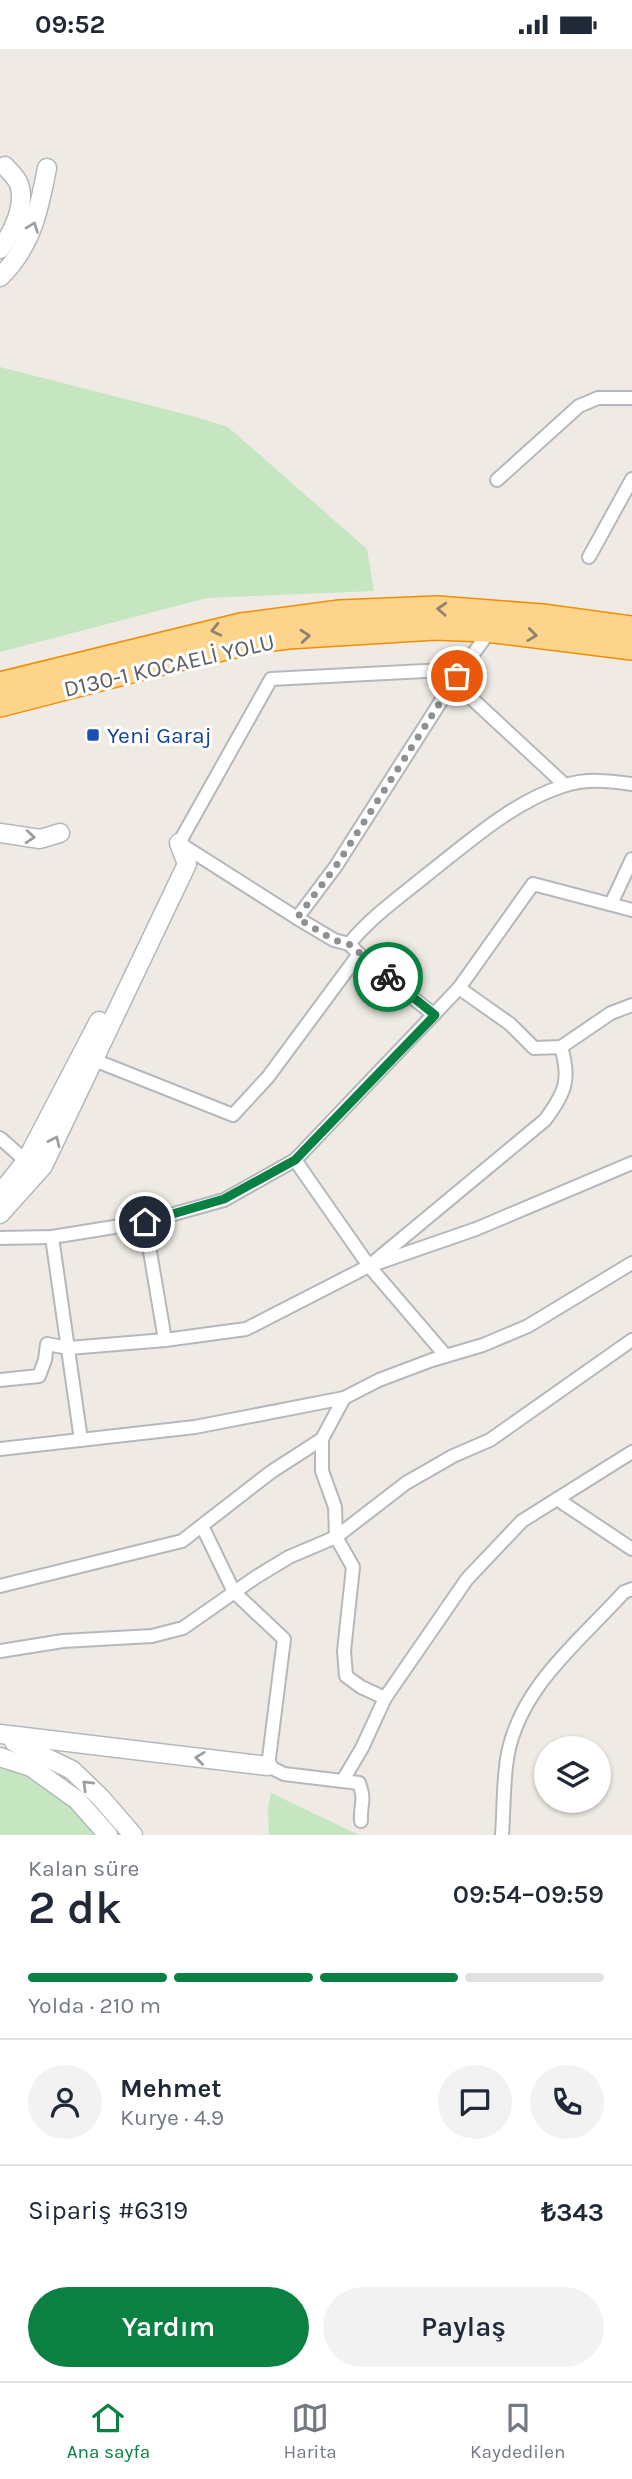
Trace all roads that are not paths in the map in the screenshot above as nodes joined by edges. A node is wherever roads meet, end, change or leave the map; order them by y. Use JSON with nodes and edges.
{"nodes":[{"id":1,"x":5,"y":166,"type":"dead end"},
{"id":2,"x":47,"y":168,"type":"dead end"},
{"id":3,"x":0,"y":249,"type":"edge"},
{"id":4,"x":0,"y":277,"type":"edge"},
{"id":5,"x":632,"y":398,"type":"edge"},
{"id":6,"x":632,"y":479,"type":"edge"},
{"id":7,"x":497,"y":480,"type":"dead end"},
{"id":8,"x":589,"y":557,"type":"dead end"},
{"id":9,"x":632,"y":628,"type":"edge"},
{"id":10,"x":486,"y":630,"type":"junction"},
{"id":11,"x":632,"y":648,"type":"edge"},
{"id":12,"x":463,"y":670,"type":"junction"},
{"id":13,"x":455,"y":683,"type":"junction"},
{"id":14,"x":0,"y":684,"type":"edge"},
{"id":15,"x":0,"y":705,"type":"edge"},
{"id":16,"x":632,"y":784,"type":"edge"},
{"id":17,"x":565,"y":785,"type":"junction"},
{"id":18,"x":0,"y":833,"type":"edge"},
{"id":19,"x":60,"y":833,"type":"dead end"},
{"id":20,"x":179,"y":843,"type":"junction"},
{"id":21,"x":632,"y":859,"type":"edge"},
{"id":22,"x":611,"y":904,"type":"junction"},
{"id":23,"x":632,"y":909,"type":"edge"},
{"id":24,"x":297,"y":918,"type":"junction"},
{"id":25,"x":349,"y":944,"type":"junction"},
{"id":26,"x":359,"y":954,"type":"junction"},
{"id":27,"x":459,"y":988,"type":"junction"},
{"id":28,"x":632,"y":1005,"type":"edge"},
{"id":29,"x":435,"y":1015,"type":"junction"},
{"id":30,"x":561,"y":1047,"type":"junction"},
{"id":31,"x":86,"y":1057,"type":"junction"},
{"id":32,"x":0,"y":1138,"type":"edge"},
{"id":33,"x":295,"y":1160,"type":"junction"},
{"id":34,"x":35,"y":1163,"type":"junction"},
{"id":35,"x":632,"y":1163,"type":"edge"},
{"id":36,"x":0,"y":1194,"type":"edge"},
{"id":37,"x":0,"y":1214,"type":"edge"},
{"id":38,"x":145,"y":1222,"type":"junction"},
{"id":39,"x":52,"y":1237,"type":"junction"},
{"id":40,"x":0,"y":1238,"type":"edge"},
{"id":41,"x":632,"y":1262,"type":"edge"},
{"id":42,"x":369,"y":1266,"type":"junction"},
{"id":43,"x":632,"y":1340,"type":"edge"},
{"id":44,"x":165,"y":1341,"type":"junction"},
{"id":45,"x":69,"y":1349,"type":"junction"},
{"id":46,"x":446,"y":1356,"type":"junction"},
{"id":47,"x":0,"y":1380,"type":"edge"},
{"id":48,"x":344,"y":1398,"type":"junction"},
{"id":49,"x":323,"y":1439,"type":"junction"},
{"id":50,"x":80,"y":1440,"type":"junction"},
{"id":51,"x":0,"y":1449,"type":"edge"},
{"id":52,"x":632,"y":1452,"type":"edge"},
{"id":53,"x":557,"y":1499,"type":"junction"},
{"id":54,"x":201,"y":1526,"type":"junction"},
{"id":55,"x":336,"y":1537,"type":"junction"},
{"id":56,"x":632,"y":1549,"type":"edge"},
{"id":57,"x":0,"y":1586,"type":"edge"},
{"id":58,"x":629,"y":1591,"type":"edge"},
{"id":59,"x":234,"y":1592,"type":"junction"},
{"id":60,"x":0,"y":1651,"type":"edge"},
{"id":61,"x":386,"y":1698,"type":"junction"},
{"id":62,"x":0,"y":1736,"type":"edge"},
{"id":63,"x":0,"y":1757,"type":"edge"},
{"id":64,"x":268,"y":1766,"type":"junction"},
{"id":65,"x":343,"y":1780,"type":"junction"},
{"id":66,"x":361,"y":1821,"type":"dead end"},
{"id":67,"x":108,"y":1835,"type":"edge"},
{"id":68,"x":133,"y":1835,"type":"edge"},
{"id":69,"x":502,"y":1835,"type":"edge"}],
"edges":[{"from":1,"to":3,"type":"street"},
{"from":4,"to":2,"type":"street","one_way":true},
{"from":5,"to":7,"type":"street"},
{"from":6,"to":8,"type":"street"},
{"from":9,"to":14,"type":"highway","one_way":true},
{"from":10,"to":11,"type":"highway","name":"D130-1 KOCAELİ YOLU","one_way":true},
{"from":10,"to":12,"type":"street"},
{"from":15,"to":10,"type":"highway","name":"D130-1 KOCAELİ YOLU","one_way":true},
{"from":12,"to":13,"type":"street"},
{"from":12,"to":20,"type":"street"},
{"from":13,"to":17,"type":"street"},
{"from":13,"to":24,"type":"street"},
{"from":16,"to":17,"type":"street"},
{"from":17,"to":25,"type":"street"},
{"from":18,"to":19,"type":"street","one_way":true},
{"from":20,"to":24,"type":"street"},
{"from":20,"to":31,"type":"street"},
{"from":21,"to":22,"type":"street"},
{"from":22,"to":23,"type":"street"},
{"from":22,"to":27,"type":"street"},
{"from":24,"to":25,"type":"street"},
{"from":25,"to":26,"type":"street"},
{"from":26,"to":29,"type":"street"},
{"from":26,"to":31,"type":"street"},
{"from":27,"to":29,"type":"street"},
{"from":27,"to":30,"type":"street"},
{"from":28,"to":30,"type":"street"},
{"from":29,"to":33,"type":"street"},
{"from":30,"to":42,"type":"street"},
{"from":31,"to":34,"type":"street"},
{"from":32,"to":34,"type":"street"},
{"from":33,"to":38,"type":"street"},
{"from":33,"to":42,"type":"street"},
{"from":34,"to":36,"type":"street"},
{"from":34,"to":37,"type":"street"},
{"from":35,"to":42,"type":"street"},
{"from":38,"to":39,"type":"street"},
{"from":38,"to":44,"type":"street"},
{"from":39,"to":40,"type":"street"},
{"from":39,"to":45,"type":"street"},
{"from":41,"to":46,"type":"street"},
{"from":42,"to":44,"type":"street"},
{"from":42,"to":46,"type":"street"},
{"from":43,"to":55,"type":"street"},
{"from":44,"to":45,"type":"street"},
{"from":45,"to":47,"type":"street"},
{"from":45,"to":50,"type":"street"},
{"from":46,"to":48,"type":"street"},
{"from":48,"to":49,"type":"street"},
{"from":48,"to":50,"type":"street"},
{"from":49,"to":54,"type":"street"},
{"from":49,"to":55,"type":"street"},
{"from":50,"to":51,"type":"street"},
{"from":52,"to":53,"type":"street"},
{"from":53,"to":56,"type":"street"},
{"from":53,"to":61,"type":"street"},
{"from":54,"to":57,"type":"street"},
{"from":54,"to":59,"type":"street"},
{"from":55,"to":59,"type":"street"},
{"from":55,"to":61,"type":"street"},
{"from":58,"to":69,"type":"street"},
{"from":59,"to":60,"type":"street"},
{"from":59,"to":64,"type":"street"},
{"from":61,"to":65,"type":"street"},
{"from":64,"to":62,"type":"street","one_way":true},
{"from":68,"to":62,"type":"street","one_way":true},
{"from":63,"to":67,"type":"street"},
{"from":64,"to":65,"type":"street"},
{"from":65,"to":66,"type":"street"}]}
